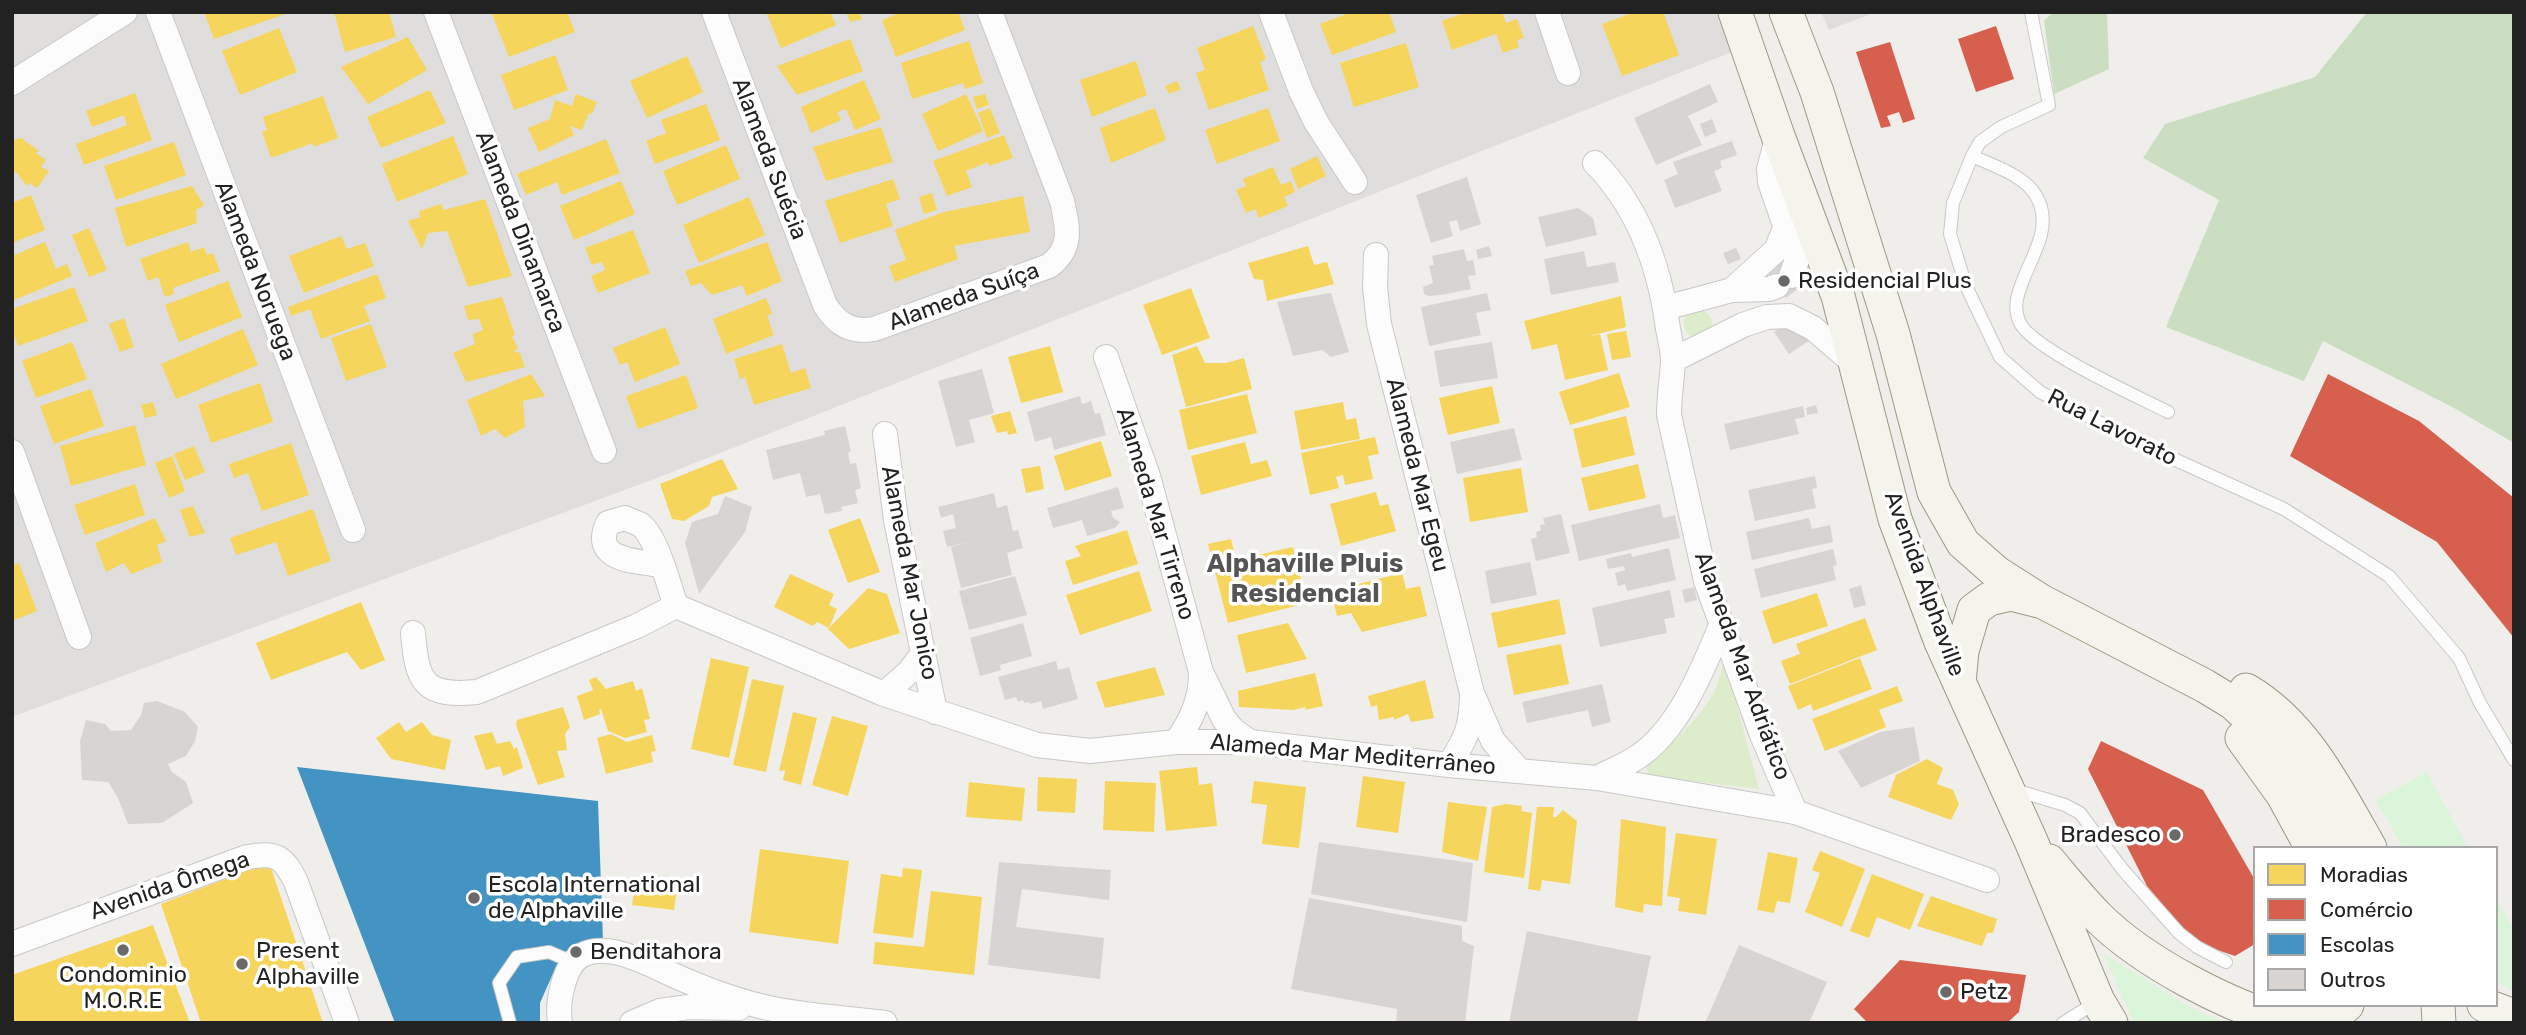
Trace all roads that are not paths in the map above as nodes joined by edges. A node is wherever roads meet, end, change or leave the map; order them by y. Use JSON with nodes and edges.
{"nodes":[{"id":1,"x":125,"y":12,"type":"edge"},
{"id":2,"x":158,"y":12,"type":"edge"},
{"id":3,"x":436,"y":12,"type":"edge"},
{"id":4,"x":714,"y":12,"type":"edge"},
{"id":5,"x":990,"y":12,"type":"edge"},
{"id":6,"x":1271,"y":12,"type":"edge"},
{"id":7,"x":1547,"y":12,"type":"edge"},
{"id":8,"x":1734,"y":12,"type":"edge"},
{"id":9,"x":1786,"y":12,"type":"edge"},
{"id":10,"x":2031,"y":12,"type":"edge"},
{"id":11,"x":1568,"y":73,"type":"dead end"},
{"id":12,"x":12,"y":83,"type":"edge"},
{"id":13,"x":1829,"y":128,"type":"junction"},
{"id":14,"x":1777,"y":136,"type":"junction"},
{"id":15,"x":1972,"y":156,"type":"junction"},
{"id":16,"x":1595,"y":163,"type":"dead end"},
{"id":17,"x":1355,"y":182,"type":"dead end"},
{"id":18,"x":1786,"y":226,"type":"junction"},
{"id":19,"x":1376,"y":255,"type":"dead end"},
{"id":20,"x":1727,"y":291,"type":"junction"},
{"id":21,"x":825,"y":305,"type":"joint"},
{"id":22,"x":1665,"y":308,"type":"junction"},
{"id":23,"x":1733,"y":331,"type":"junction"},
{"id":24,"x":1106,"y":357,"type":"dead end"},
{"id":25,"x":1673,"y":360,"type":"junction"},
{"id":26,"x":1857,"y":366,"type":"junction"},
{"id":27,"x":2168,"y":412,"type":"dead end"},
{"id":28,"x":884,"y":434,"type":"dead end"},
{"id":29,"x":604,"y":451,"type":"dead end"},
{"id":30,"x":12,"y":452,"type":"edge"},
{"id":31,"x":353,"y":530,"type":"dead end"},
{"id":32,"x":661,"y":565,"type":"dead end"},
{"id":33,"x":2041,"y":601,"type":"junction"},
{"id":34,"x":676,"y":607,"type":"junction"},
{"id":35,"x":1722,"y":623,"type":"junction"},
{"id":36,"x":413,"y":633,"type":"dead end"},
{"id":37,"x":79,"y":637,"type":"dead end"},
{"id":38,"x":2120,"y":642,"type":"junction"},
{"id":39,"x":923,"y":653,"type":"junction"},
{"id":40,"x":1201,"y":672,"type":"junction"},
{"id":41,"x":1959,"y":682,"type":"junction"},
{"id":42,"x":2205,"y":686,"type":"junction"},
{"id":43,"x":1472,"y":693,"type":"junction"},
{"id":44,"x":884,"y":694,"type":"junction"},
{"id":45,"x":935,"y":712,"type":"junction"},
{"id":46,"x":1250,"y":742,"type":"junction"},
{"id":47,"x":1176,"y":743,"type":"junction"},
{"id":48,"x":2514,"y":760,"type":"edge"},
{"id":49,"x":1449,"y":765,"type":"junction"},
{"id":50,"x":1518,"y":769,"type":"junction"},
{"id":51,"x":1597,"y":778,"type":"junction"},
{"id":52,"x":2007,"y":788,"type":"junction"},
{"id":53,"x":1795,"y":812,"type":"junction"},
{"id":54,"x":2031,"y":841,"type":"junction"},
{"id":55,"x":2311,"y":846,"type":"edge"},
{"id":56,"x":2344,"y":846,"type":"edge"},
{"id":57,"x":2369,"y":846,"type":"edge"},
{"id":58,"x":1987,"y":880,"type":"dead end"},
{"id":59,"x":12,"y":944,"type":"edge"},
{"id":60,"x":2226,"y":962,"type":"dead end"},
{"id":61,"x":575,"y":963,"type":"junction"},
{"id":62,"x":2344,"y":1007,"type":"edge"},
{"id":63,"x":2489,"y":1007,"type":"edge"},
{"id":64,"x":764,"y":1008,"type":"junction"},
{"id":65,"x":2105,"y":1012,"type":"edge"},
{"id":66,"x":2514,"y":1016,"type":"edge"},
{"id":67,"x":2285,"y":1022,"type":"edge"},
{"id":68,"x":347,"y":1023,"type":"edge"},
{"id":69,"x":510,"y":1023,"type":"edge"},
{"id":70,"x":559,"y":1023,"type":"edge"},
{"id":71,"x":632,"y":1023,"type":"edge"},
{"id":72,"x":885,"y":1023,"type":"edge"},
{"id":73,"x":2063,"y":1023,"type":"edge"}],
"edges":[{"from":1,"to":12,"type":"street"},
{"from":2,"to":31,"type":"street","name":"Alameda Noruega"},
{"from":3,"to":29,"type":"street","name":"Alameda Dinamarca"},
{"from":4,"to":21,"type":"street","name":"Alameda Suécia"},
{"from":5,"to":21,"type":"street","name":"Alameda Suíça"},
{"from":6,"to":17,"type":"street"},
{"from":7,"to":11,"type":"street"},
{"from":8,"to":14,"type":"main road","name":"Avenida Alphaville"},
{"from":9,"to":13,"type":"main road","name":"Avenida Alphaville"},
{"from":10,"to":15,"type":"lane","name":"Rua Lavorato"},
{"from":13,"to":14,"type":"main road"},
{"from":13,"to":33,"type":"main road","name":"Avenida Alphaville"},
{"from":14,"to":18,"type":"street"},
{"from":14,"to":26,"type":"main road","name":"Avenida Alphaville"},
{"from":15,"to":27,"type":"lane"},
{"from":15,"to":48,"type":"lane","name":"Rua Lavorato"},
{"from":16,"to":22,"type":"street","name":"Alameda Mar Adriático"},
{"from":18,"to":20,"type":"street"},
{"from":18,"to":20,"type":"street"},
{"from":19,"to":43,"type":"street","name":"Alameda Mar Egeu"},
{"from":20,"to":22,"type":"street"},
{"from":20,"to":23,"type":"street"},
{"from":22,"to":25,"type":"street","name":"Alameda Mar Adriático"},
{"from":23,"to":25,"type":"street"},
{"from":23,"to":26,"type":"street"},
{"from":24,"to":40,"type":"street","name":"Alameda Mar Tirreno"},
{"from":25,"to":35,"type":"street","name":"Alameda Mar Adriático"},
{"from":26,"to":41,"type":"main road","name":"Avenida Alphaville"},
{"from":28,"to":39,"type":"street","name":"Alameda Mar Jonico"},
{"from":30,"to":37,"type":"street"},
{"from":32,"to":34,"type":"street"},
{"from":33,"to":38,"type":"main road","name":"Avenida Alphaville"},
{"from":33,"to":41,"type":"main road"},
{"from":34,"to":36,"type":"street"},
{"from":34,"to":44,"type":"street","name":"Alameda Mar Mediterrâneo"},
{"from":35,"to":51,"type":"street"},
{"from":35,"to":53,"type":"street","name":"Alameda Mar Adriático"},
{"from":38,"to":42,"type":"main road","name":"Avenida Alphaville"},
{"from":38,"to":57,"type":"main road"},
{"from":39,"to":44,"type":"street"},
{"from":39,"to":45,"type":"street","name":"Alameda Mar Jonico"},
{"from":40,"to":46,"type":"street","name":"Alameda Mar Tirreno"},
{"from":40,"to":47,"type":"street","name":"Alameda Mar Tirreno"},
{"from":41,"to":52,"type":"main road","name":"Avenida Alphaville"},
{"from":42,"to":55,"type":"main road"},
{"from":42,"to":56,"type":"main road","name":"Avenida Alphaville"},
{"from":43,"to":49,"type":"street","name":"Alameda Mar Egeu"},
{"from":43,"to":50,"type":"street","name":"Alameda Mar Egeu"},
{"from":44,"to":45,"type":"street","name":"Alameda Mar Mediterrâneo"},
{"from":45,"to":47,"type":"street","name":"Alameda Mar Mediterrâneo"},
{"from":46,"to":47,"type":"street","name":"Alameda Mar Mediterrâneo"},
{"from":46,"to":49,"type":"street","name":"Alameda Mar Mediterrâneo"},
{"from":49,"to":50,"type":"street","name":"Alameda Mar Mediterrâneo"},
{"from":50,"to":51,"type":"street","name":"Alameda Mar Mediterrâneo"},
{"from":51,"to":53,"type":"street","name":"Alameda Mar Mediterrâneo"},
{"from":52,"to":54,"type":"main road","name":"Avenida Alphaville"},
{"from":52,"to":60,"type":"lane"},
{"from":53,"to":58,"type":"street","name":"Alameda Mar Mediterrâneo"},
{"from":54,"to":65,"type":"main road","name":"Avenida Alphaville"},
{"from":54,"to":67,"type":"main road"},
{"from":59,"to":68,"type":"street","name":"Avenida Ômega"},
{"from":61,"to":64,"type":"street"},
{"from":61,"to":69,"type":"lane"},
{"from":61,"to":70,"type":"street"},
{"from":62,"to":67,"type":"main road"},
{"from":63,"to":66,"type":"main road"},
{"from":64,"to":71,"type":"street"},
{"from":64,"to":72,"type":"street"},
{"from":65,"to":73,"type":"lane"}]}
